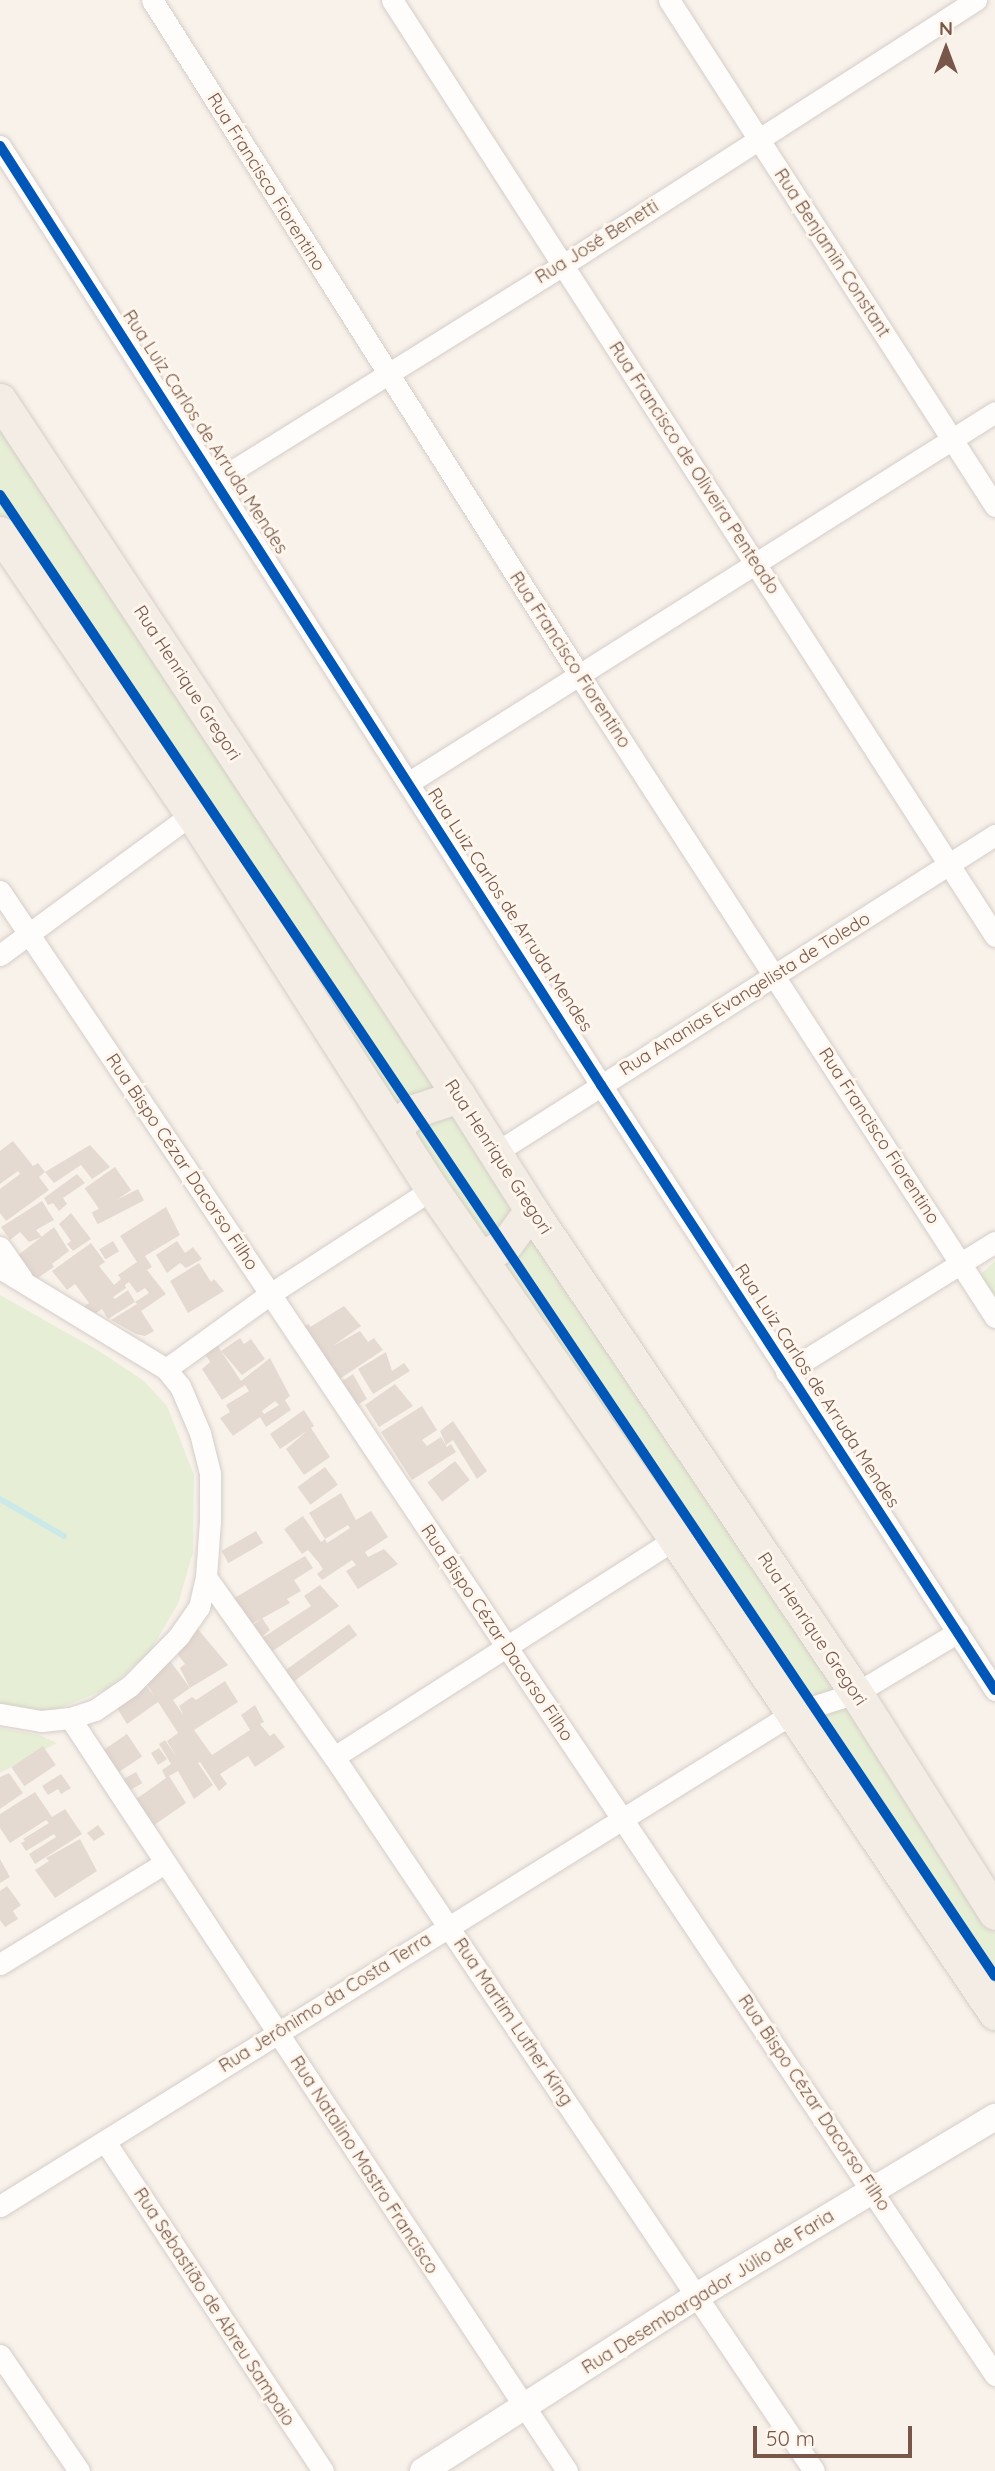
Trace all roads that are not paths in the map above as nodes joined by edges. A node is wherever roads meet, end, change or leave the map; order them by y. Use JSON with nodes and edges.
{"nodes":[{"id":1,"x":152,"y":0,"type":"edge"},
{"id":2,"x":392,"y":0,"type":"edge"},
{"id":3,"x":669,"y":0,"type":"edge"},
{"id":4,"x":976,"y":0,"type":"edge"},
{"id":5,"x":758,"y":139,"type":"junction"},
{"id":6,"x":0,"y":146,"type":"edge"},
{"id":7,"x":563,"y":265,"type":"junction"},
{"id":8,"x":388,"y":373,"type":"junction"},
{"id":9,"x":3,"y":412,"type":"edge"},
{"id":10,"x":995,"y":412,"type":"edge"},
{"id":11,"x":952,"y":439,"type":"junction"},
{"id":12,"x":216,"y":481,"type":"junction"},
{"id":13,"x":995,"y":506,"type":"edge"},
{"id":14,"x":8,"y":525,"type":"edge"},
{"id":15,"x":756,"y":565,"type":"junction"},
{"id":16,"x":579,"y":675,"type":"junction"},
{"id":17,"x":408,"y":783,"type":"junction"},
{"id":18,"x":192,"y":814,"type":"junction"},
{"id":19,"x":995,"y":835,"type":"edge"},
{"id":20,"x":950,"y":864,"type":"junction"},
{"id":21,"x":0,"y":891,"type":"edge"},
{"id":22,"x":30,"y":932,"type":"junction"},
{"id":23,"x":995,"y":936,"type":"edge"},
{"id":24,"x":0,"y":955,"type":"edge"},
{"id":25,"x":775,"y":975,"type":"junction"},
{"id":26,"x":601,"y":1085,"type":"junction"},
{"id":27,"x":459,"y":1096,"type":"junction"},
{"id":28,"x":397,"y":1133,"type":"junction"},
{"id":29,"x":495,"y":1153,"type":"junction"},
{"id":30,"x":432,"y":1189,"type":"junction"},
{"id":31,"x":531,"y":1210,"type":"junction"},
{"id":32,"x":995,"y":1242,"type":"edge"},
{"id":33,"x":0,"y":1247,"type":"edge"},
{"id":34,"x":481,"y":1258,"type":"junction"},
{"id":35,"x":961,"y":1263,"type":"junction"},
{"id":36,"x":0,"y":1268,"type":"edge"},
{"id":37,"x":25,"y":1283,"type":"junction"},
{"id":38,"x":270,"y":1294,"type":"junction"},
{"id":39,"x":995,"y":1317,"type":"edge"},
{"id":40,"x":166,"y":1369,"type":"junction"},
{"id":41,"x":786,"y":1372,"type":"junction"},
{"id":42,"x":675,"y":1539,"type":"junction"},
{"id":43,"x":206,"y":1577,"type":"junction"},
{"id":44,"x":958,"y":1632,"type":"junction"},
{"id":45,"x":506,"y":1648,"type":"junction"},
{"id":46,"x":995,"y":1690,"type":"edge"},
{"id":47,"x":856,"y":1693,"type":"junction"},
{"id":48,"x":793,"y":1713,"type":"junction"},
{"id":49,"x":0,"y":1714,"type":"edge"},
{"id":50,"x":70,"y":1718,"type":"junction"},
{"id":51,"x":334,"y":1757,"type":"junction"},
{"id":52,"x":623,"y":1817,"type":"junction"},
{"id":53,"x":164,"y":1863,"type":"junction"},
{"id":54,"x":995,"y":1913,"type":"edge"},
{"id":55,"x":448,"y":1925,"type":"junction"},
{"id":56,"x":0,"y":1964,"type":"edge"},
{"id":57,"x":995,"y":2013,"type":"edge"},
{"id":58,"x":277,"y":2033,"type":"junction"},
{"id":59,"x":995,"y":2117,"type":"edge"},
{"id":60,"x":106,"y":2143,"type":"junction"},
{"id":61,"x":872,"y":2190,"type":"junction"},
{"id":62,"x":0,"y":2206,"type":"edge"},
{"id":63,"x":697,"y":2297,"type":"junction"},
{"id":64,"x":0,"y":2355,"type":"edge"},
{"id":65,"x":995,"y":2375,"type":"edge"},
{"id":66,"x":524,"y":2407,"type":"junction"},
{"id":67,"x":79,"y":2471,"type":"edge"},
{"id":68,"x":323,"y":2471,"type":"edge"},
{"id":69,"x":423,"y":2471,"type":"edge"},
{"id":70,"x":567,"y":2471,"type":"edge"},
{"id":71,"x":814,"y":2471,"type":"edge"}],
"edges":[{"from":1,"to":8,"type":"street","name":"Rua Francisco Fiorentino"},
{"from":2,"to":7,"type":"street","name":"Rua Francisco de Oliveira Penteado"},
{"from":3,"to":5,"type":"street","name":"Rua Benjamin Constant"},
{"from":4,"to":5,"type":"street","name":"Rua José Benetti"},
{"from":5,"to":7,"type":"street","name":"Rua José Benetti"},
{"from":5,"to":11,"type":"street","name":"Rua Benjamin Constant"},
{"from":6,"to":12,"type":"street","name":"Rua Luiz Carlos de Arruda Mendes"},
{"from":7,"to":8,"type":"street","name":"Rua José Benetti"},
{"from":7,"to":15,"type":"street","name":"Rua Francisco de Oliveira Penteado"},
{"from":8,"to":12,"type":"street","name":"Rua José Benetti"},
{"from":8,"to":16,"type":"street","name":"Rua Francisco Fiorentino"},
{"from":9,"to":27,"type":"main road","name":"Rua Henrique Gregori"},
{"from":10,"to":11,"type":"street"},
{"from":11,"to":13,"type":"street","name":"Rua Benjamin Constant"},
{"from":11,"to":15,"type":"street"},
{"from":12,"to":17,"type":"street","name":"Rua Luiz Carlos de Arruda Mendes"},
{"from":14,"to":18,"type":"main road"},
{"from":15,"to":16,"type":"street"},
{"from":15,"to":20,"type":"street","name":"Rua Francisco de Oliveira Penteado"},
{"from":16,"to":17,"type":"street"},
{"from":16,"to":25,"type":"street","name":"Rua Francisco Fiorentino"},
{"from":17,"to":26,"type":"street","name":"Rua Luiz Carlos de Arruda Mendes"},
{"from":18,"to":22,"type":"street"},
{"from":18,"to":28,"type":"main road"},
{"from":19,"to":20,"type":"street","name":"Rua Ananias Evangelista de Toledo"},
{"from":20,"to":23,"type":"street","name":"Rua Francisco de Oliveira Penteado"},
{"from":20,"to":25,"type":"street","name":"Rua Ananias Evangelista de Toledo"},
{"from":21,"to":22,"type":"street","name":"Rua Bispo Cézar Dacorso Filho"},
{"from":22,"to":24,"type":"street"},
{"from":22,"to":38,"type":"street","name":"Rua Bispo Cézar Dacorso Filho"},
{"from":25,"to":26,"type":"street","name":"Rua Ananias Evangelista de Toledo"},
{"from":25,"to":35,"type":"street","name":"Rua Francisco Fiorentino"},
{"from":26,"to":29,"type":"street","name":"Rua Ananias Evangelista de Toledo"},
{"from":26,"to":41,"type":"street","name":"Rua Luiz Carlos de Arruda Mendes"},
{"from":27,"to":28,"type":"main road"},
{"from":27,"to":29,"type":"main road","name":"Rua Henrique Gregori"},
{"from":28,"to":30,"type":"main road"},
{"from":29,"to":31,"type":"main road","name":"Rua Henrique Gregori"},
{"from":30,"to":34,"type":"main road"},
{"from":30,"to":38,"type":"street"},
{"from":31,"to":34,"type":"main road"},
{"from":31,"to":47,"type":"main road","name":"Rua Henrique Gregori"},
{"from":32,"to":35,"type":"street"},
{"from":33,"to":37,"type":"street"},
{"from":34,"to":42,"type":"main road"},
{"from":35,"to":39,"type":"street","name":"Rua Francisco Fiorentino"},
{"from":35,"to":41,"type":"street"},
{"from":36,"to":37,"type":"street"},
{"from":37,"to":40,"type":"street"},
{"from":38,"to":40,"type":"street"},
{"from":38,"to":45,"type":"street","name":"Rua Bispo Cézar Dacorso Filho"},
{"from":40,"to":43,"type":"street"},
{"from":41,"to":44,"type":"street","name":"Rua Luiz Carlos de Arruda Mendes"},
{"from":42,"to":45,"type":"street"},
{"from":42,"to":48,"type":"main road"},
{"from":43,"to":50,"type":"street"},
{"from":43,"to":51,"type":"street","name":"Rua Martim Luther King"},
{"from":44,"to":46,"type":"street","name":"Rua Luiz Carlos de Arruda Mendes"},
{"from":44,"to":47,"type":"street","name":"Rua Jerônimo da Costa Terra"},
{"from":45,"to":51,"type":"street"},
{"from":45,"to":52,"type":"street","name":"Rua Bispo Cézar Dacorso Filho"},
{"from":47,"to":48,"type":"street","name":"Rua Jerônimo da Costa Terra"},
{"from":47,"to":54,"type":"main road","name":"Rua Henrique Gregori"},
{"from":48,"to":52,"type":"street","name":"Rua Jerônimo da Costa Terra"},
{"from":48,"to":57,"type":"main road"},
{"from":49,"to":50,"type":"street"},
{"from":50,"to":53,"type":"street","name":"Rua Natalino Mastro Francisco"},
{"from":51,"to":55,"type":"street","name":"Rua Martim Luther King"},
{"from":52,"to":55,"type":"street","name":"Rua Jerônimo da Costa Terra"},
{"from":52,"to":61,"type":"street","name":"Rua Bispo Cézar Dacorso Filho"},
{"from":53,"to":56,"type":"street"},
{"from":53,"to":58,"type":"street","name":"Rua Natalino Mastro Francisco"},
{"from":55,"to":58,"type":"street","name":"Rua Jerônimo da Costa Terra"},
{"from":55,"to":63,"type":"street","name":"Rua Martim Luther King"},
{"from":58,"to":60,"type":"street","name":"Rua Jerônimo da Costa Terra"},
{"from":58,"to":66,"type":"street","name":"Rua Natalino Mastro Francisco"},
{"from":59,"to":61,"type":"street","name":"Rua Desembargador Júlio de Faria"},
{"from":60,"to":62,"type":"street","name":"Rua Jerônimo da Costa Terra"},
{"from":60,"to":68,"type":"street","name":"Rua Sebastião de Abreu Sampaio"},
{"from":61,"to":63,"type":"street","name":"Rua Desembargador Júlio de Faria"},
{"from":61,"to":65,"type":"street","name":"Rua Bispo Cézar Dacorso Filho"},
{"from":63,"to":66,"type":"street","name":"Rua Desembargador Júlio de Faria"},
{"from":63,"to":71,"type":"street","name":"Rua Martim Luther King"},
{"from":64,"to":67,"type":"street"},
{"from":66,"to":69,"type":"street","name":"Rua Desembargador Júlio de Faria"},
{"from":66,"to":70,"type":"street","name":"Rua Natalino Mastro Francisco"}]}
